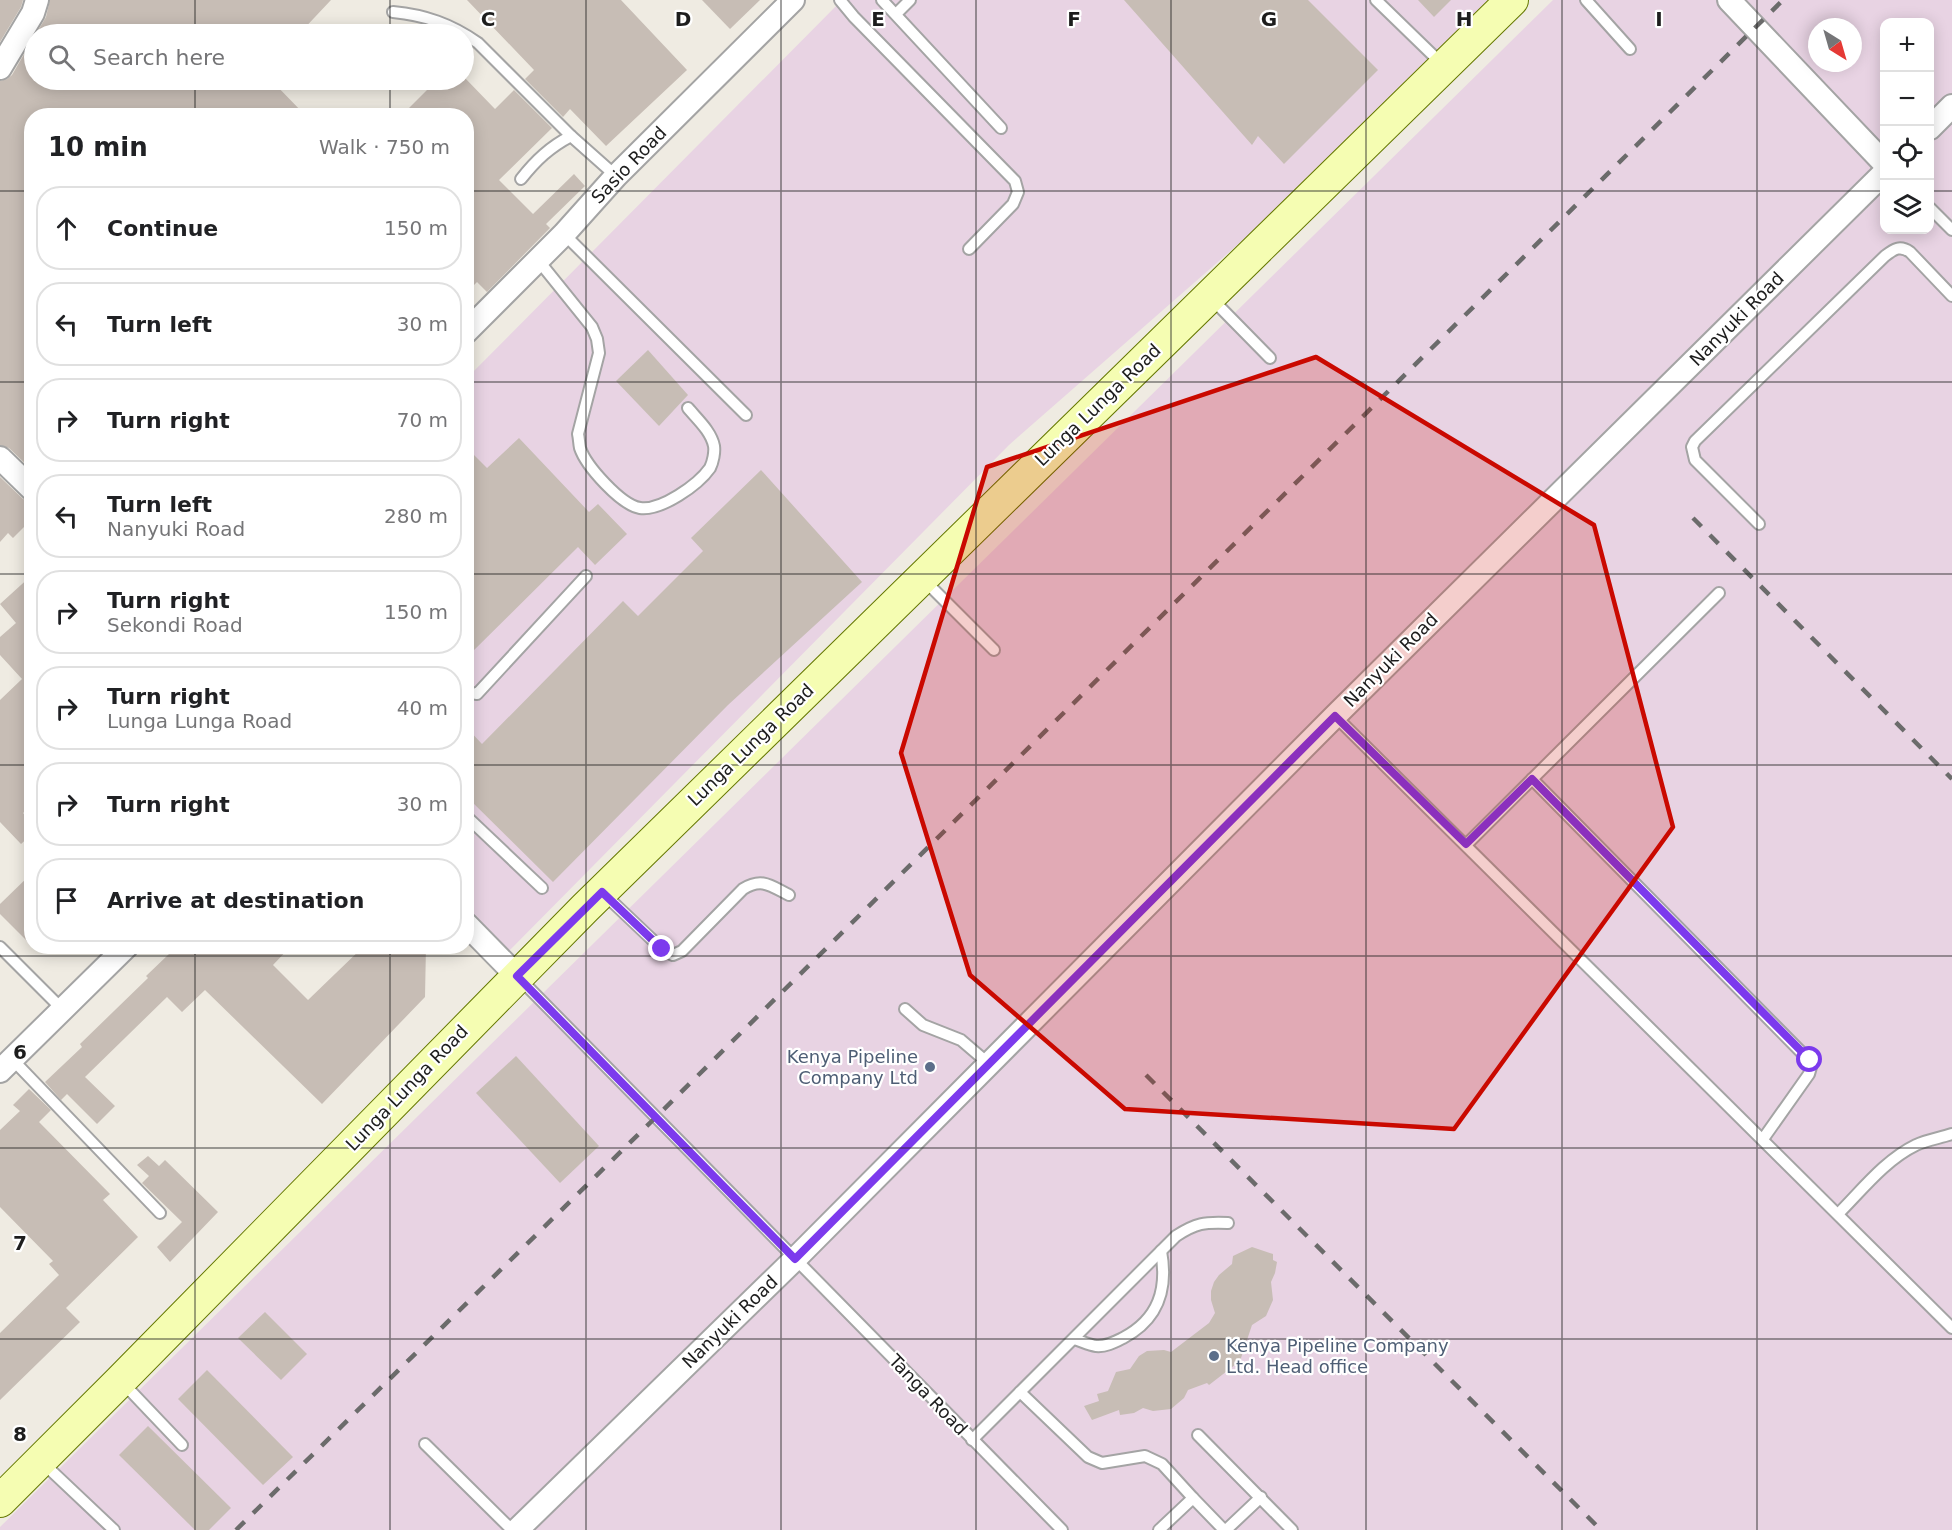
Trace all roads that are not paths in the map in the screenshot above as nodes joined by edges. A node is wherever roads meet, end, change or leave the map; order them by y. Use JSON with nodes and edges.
{"nodes":[{"id":1,"x":37,"y":0,"type":"edge"},
{"id":2,"x":793,"y":0,"type":"edge"},
{"id":3,"x":840,"y":0,"type":"edge"},
{"id":4,"x":882,"y":0,"type":"edge"},
{"id":5,"x":910,"y":0,"type":"edge"},
{"id":6,"x":1376,"y":0,"type":"edge"},
{"id":7,"x":1512,"y":0,"type":"edge"},
{"id":8,"x":1586,"y":0,"type":"edge"},
{"id":9,"x":1729,"y":0,"type":"edge"},
{"id":10,"x":393,"y":12,"type":"dead end"},
{"id":11,"x":896,"y":14,"type":"junction"},
{"id":12,"x":26,"y":24,"type":"edge"},
{"id":13,"x":444,"y":24,"type":"edge"},
{"id":14,"x":24,"y":28,"type":"edge"},
{"id":15,"x":474,"y":39,"type":"edge"},
{"id":16,"x":1630,"y":49,"type":"dead end"},
{"id":17,"x":1444,"y":67,"type":"junction"},
{"id":18,"x":0,"y":68,"type":"edge"},
{"id":19,"x":1952,"y":106,"type":"edge"},
{"id":20,"x":1931,"y":126,"type":"edge"},
{"id":21,"x":1001,"y":128,"type":"dead end"},
{"id":22,"x":572,"y":136,"type":"junction"},
{"id":23,"x":1880,"y":159,"type":"edge"},
{"id":24,"x":616,"y":176,"type":"junction"},
{"id":25,"x":1880,"y":176,"type":"edge"},
{"id":26,"x":521,"y":179,"type":"dead end"},
{"id":27,"x":1934,"y":213,"type":"edge"},
{"id":28,"x":1952,"y":230,"type":"edge"},
{"id":29,"x":564,"y":234,"type":"junction"},
{"id":30,"x":969,"y":249,"type":"dead end"},
{"id":31,"x":538,"y":260,"type":"junction"},
{"id":32,"x":1209,"y":296,"type":"junction"},
{"id":33,"x":1952,"y":296,"type":"edge"},
{"id":34,"x":474,"y":324,"type":"edge"},
{"id":35,"x":1270,"y":358,"type":"dead end"},
{"id":36,"x":688,"y":408,"type":"dead end"},
{"id":37,"x":746,"y":415,"type":"dead end"},
{"id":38,"x":0,"y":458,"type":"edge"},
{"id":39,"x":24,"y":481,"type":"edge"},
{"id":40,"x":1759,"y":524,"type":"dead end"},
{"id":41,"x":586,"y":576,"type":"dead end"},
{"id":42,"x":922,"y":578,"type":"junction"},
{"id":43,"x":1719,"y":593,"type":"dead end"},
{"id":44,"x":994,"y":650,"type":"dead end"},
{"id":45,"x":474,"y":694,"type":"edge"},
{"id":46,"x":1335,"y":716,"type":"junction"},
{"id":47,"x":1532,"y":779,"type":"junction"},
{"id":48,"x":474,"y":824,"type":"edge"},
{"id":49,"x":1466,"y":844,"type":"junction"},
{"id":50,"x":542,"y":888,"type":"dead end"},
{"id":51,"x":602,"y":892,"type":"junction"},
{"id":52,"x":789,"y":895,"type":"dead end"},
{"id":53,"x":474,"y":932,"type":"edge"},
{"id":54,"x":0,"y":947,"type":"edge"},
{"id":55,"x":119,"y":954,"type":"edge"},
{"id":56,"x":517,"y":976,"type":"junction"},
{"id":57,"x":62,"y":1009,"type":"junction"},
{"id":58,"x":904,"y":1010,"type":"dead end"},
{"id":59,"x":989,"y":1064,"type":"junction"},
{"id":60,"x":6,"y":1065,"type":"edge"},
{"id":61,"x":1952,"y":1134,"type":"edge"},
{"id":62,"x":1763,"y":1139,"type":"junction"},
{"id":63,"x":160,"y":1213,"type":"dead end"},
{"id":64,"x":1838,"y":1214,"type":"junction"},
{"id":65,"x":1228,"y":1223,"type":"dead end"},
{"id":66,"x":1161,"y":1251,"type":"junction"},
{"id":67,"x":795,"y":1259,"type":"junction"},
{"id":68,"x":1952,"y":1328,"type":"edge"},
{"id":69,"x":1074,"y":1339,"type":"junction"},
{"id":70,"x":120,"y":1381,"type":"junction"},
{"id":71,"x":1020,"y":1392,"type":"junction"},
{"id":72,"x":1198,"y":1435,"type":"dead end"},
{"id":73,"x":972,"y":1440,"type":"junction"},
{"id":74,"x":425,"y":1444,"type":"dead end"},
{"id":75,"x":182,"y":1445,"type":"dead end"},
{"id":76,"x":41,"y":1461,"type":"junction"},
{"id":77,"x":7,"y":1489,"type":"edge"},
{"id":78,"x":1261,"y":1497,"type":"junction"},
{"id":79,"x":1193,"y":1498,"type":"junction"},
{"id":80,"x":114,"y":1530,"type":"edge"},
{"id":81,"x":514,"y":1530,"type":"edge"},
{"id":82,"x":1062,"y":1530,"type":"edge"},
{"id":83,"x":1158,"y":1530,"type":"edge"},
{"id":84,"x":1225,"y":1530,"type":"edge"},
{"id":85,"x":1292,"y":1530,"type":"edge"}],
"edges":[{"from":1,"to":12,"type":"street"},
{"from":2,"to":24,"type":"street","name":"Sasio Road"},
{"from":3,"to":30,"type":"lane"},
{"from":4,"to":11,"type":"lane"},
{"from":5,"to":11,"type":"lane"},
{"from":6,"to":17,"type":"lane"},
{"from":7,"to":17,"type":"main road","name":"Lunga Lunga Road"},
{"from":8,"to":16,"type":"lane"},
{"from":9,"to":23,"type":"street"},
{"from":10,"to":13,"type":"lane"},
{"from":11,"to":21,"type":"lane"},
{"from":14,"to":18,"type":"street"},
{"from":15,"to":22,"type":"lane"},
{"from":17,"to":32,"type":"main road","name":"Lunga Lunga Road"},
{"from":19,"to":20,"type":"street"},
{"from":22,"to":24,"type":"lane"},
{"from":22,"to":26,"type":"lane"},
{"from":24,"to":29,"type":"street","name":"Sasio Road"},
{"from":25,"to":46,"type":"street","name":"Nanyuki Road"},
{"from":27,"to":28,"type":"lane"},
{"from":29,"to":31,"type":"street","name":"Sasio Road"},
{"from":29,"to":37,"type":"lane"},
{"from":31,"to":34,"type":"street","name":"Sasio Road"},
{"from":31,"to":36,"type":"lane"},
{"from":32,"to":35,"type":"lane"},
{"from":32,"to":42,"type":"main road","name":"Lunga Lunga Road"},
{"from":33,"to":40,"type":"lane"},
{"from":38,"to":39,"type":"street"},
{"from":41,"to":45,"type":"lane"},
{"from":42,"to":44,"type":"lane"},
{"from":42,"to":51,"type":"main road","name":"Lunga Lunga Road"},
{"from":43,"to":47,"type":"lane"},
{"from":46,"to":49,"type":"lane"},
{"from":46,"to":59,"type":"street","name":"Nanyuki Road"},
{"from":47,"to":49,"type":"lane"},
{"from":47,"to":62,"type":"lane"},
{"from":48,"to":50,"type":"lane"},
{"from":49,"to":62,"type":"lane"},
{"from":51,"to":52,"type":"lane"},
{"from":51,"to":56,"type":"main road","name":"Lunga Lunga Road"},
{"from":53,"to":56,"type":"street"},
{"from":54,"to":57,"type":"lane"},
{"from":55,"to":57,"type":"street"},
{"from":56,"to":67,"type":"lane","name":"Tanga Road"},
{"from":56,"to":70,"type":"main road","name":"Lunga Lunga Road"},
{"from":57,"to":60,"type":"street"},
{"from":58,"to":59,"type":"lane"},
{"from":59,"to":67,"type":"street","name":"Nanyuki Road"},
{"from":60,"to":63,"type":"lane"},
{"from":61,"to":64,"type":"lane"},
{"from":62,"to":64,"type":"lane"},
{"from":64,"to":68,"type":"lane"},
{"from":65,"to":66,"type":"lane"},
{"from":66,"to":69,"type":"lane"},
{"from":66,"to":69,"type":"lane"},
{"from":67,"to":73,"type":"lane","name":"Tanga Road"},
{"from":67,"to":81,"type":"street","name":"Nanyuki Road"},
{"from":69,"to":71,"type":"lane"},
{"from":70,"to":75,"type":"lane"},
{"from":70,"to":76,"type":"main road","name":"Lunga Lunga Road"},
{"from":71,"to":73,"type":"lane"},
{"from":71,"to":79,"type":"lane"},
{"from":72,"to":78,"type":"lane"},
{"from":73,"to":82,"type":"lane","name":"Tanga Road"},
{"from":74,"to":81,"type":"lane"},
{"from":76,"to":77,"type":"main road","name":"Lunga Lunga Road"},
{"from":76,"to":80,"type":"lane"},
{"from":78,"to":84,"type":"lane"},
{"from":78,"to":85,"type":"lane"},
{"from":79,"to":83,"type":"lane"},
{"from":79,"to":84,"type":"lane"}]}
